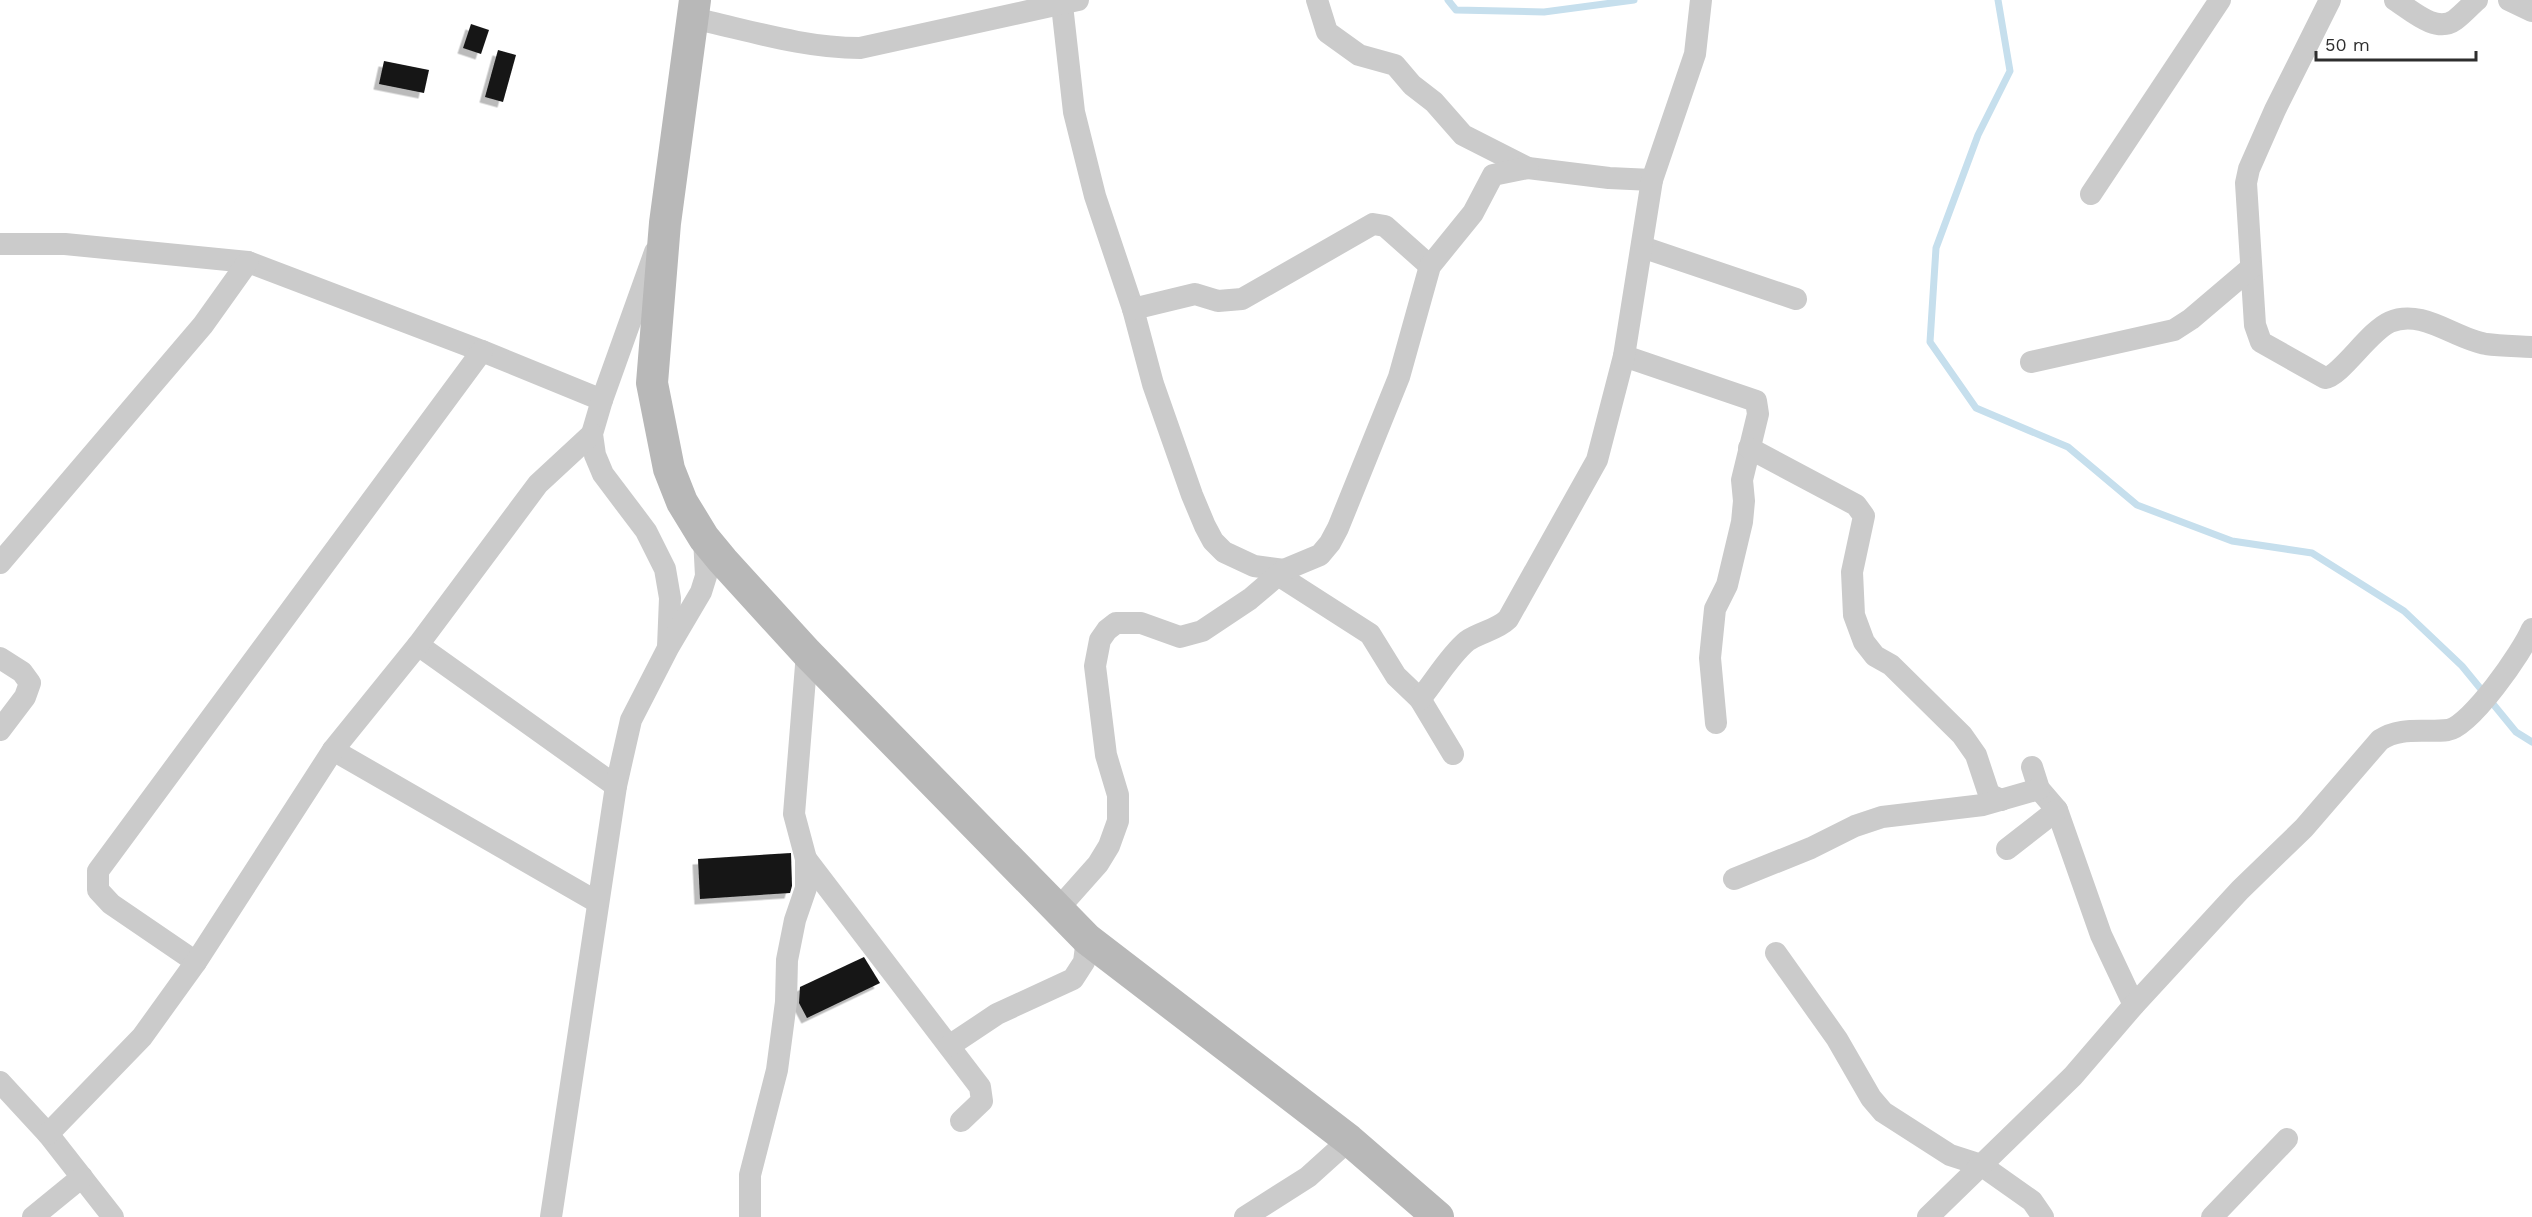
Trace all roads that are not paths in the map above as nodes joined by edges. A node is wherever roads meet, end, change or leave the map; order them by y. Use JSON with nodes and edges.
{"nodes":[{"id":1,"x":1317,"y":0,"type":"edge"},
{"id":2,"x":1701,"y":0,"type":"edge"},
{"id":3,"x":2220,"y":0,"type":"edge"},
{"id":4,"x":2331,"y":0,"type":"edge"},
{"id":5,"x":2395,"y":0,"type":"edge"},
{"id":6,"x":2476,"y":0,"type":"edge"},
{"id":7,"x":2509,"y":0,"type":"edge"},
{"id":8,"x":1070,"y":2,"type":"edge"},
{"id":9,"x":694,"y":9,"type":"edge"},
{"id":10,"x":2532,"y":11,"type":"edge"},
{"id":11,"x":1528,"y":168,"type":"junction"},
{"id":12,"x":1652,"y":180,"type":"junction"},
{"id":13,"x":2091,"y":194,"type":"dead end"},
{"id":14,"x":665,"y":223,"type":"junction"},
{"id":15,"x":0,"y":244,"type":"edge"},
{"id":16,"x":1642,"y":247,"type":"junction"},
{"id":17,"x":248,"y":262,"type":"junction"},
{"id":18,"x":1430,"y":266,"type":"junction"},
{"id":19,"x":2251,"y":268,"type":"junction"},
{"id":20,"x":1796,"y":299,"type":"dead end"},
{"id":21,"x":1133,"y":309,"type":"junction"},
{"id":22,"x":2532,"y":347,"type":"edge"},
{"id":23,"x":482,"y":351,"type":"junction"},
{"id":24,"x":1624,"y":356,"type":"junction"},
{"id":25,"x":2031,"y":362,"type":"dead end"},
{"id":26,"x":602,"y":400,"type":"junction"},
{"id":27,"x":592,"y":434,"type":"junction"},
{"id":28,"x":1749,"y":448,"type":"junction"},
{"id":29,"x":705,"y":538,"type":"junction"},
{"id":30,"x":0,"y":563,"type":"edge"},
{"id":31,"x":1254,"y":566,"type":"junction"},
{"id":32,"x":1281,"y":573,"type":"junction"},
{"id":33,"x":1250,"y":599,"type":"junction"},
{"id":34,"x":2529,"y":636,"type":"edge"},
{"id":35,"x":418,"y":645,"type":"junction"},
{"id":36,"x":668,"y":648,"type":"junction"},
{"id":37,"x":807,"y":653,"type":"junction"},
{"id":38,"x":0,"y":658,"type":"edge"},
{"id":39,"x":1420,"y":699,"type":"junction"},
{"id":40,"x":1716,"y":723,"type":"dead end"},
{"id":41,"x":0,"y":730,"type":"edge"},
{"id":42,"x":333,"y":750,"type":"junction"},
{"id":43,"x":1453,"y":754,"type":"dead end"},
{"id":44,"x":2032,"y":767,"type":"dead end"},
{"id":45,"x":616,"y":786,"type":"junction"},
{"id":46,"x":2039,"y":789,"type":"junction"},
{"id":47,"x":2001,"y":800,"type":"junction"},
{"id":48,"x":2057,"y":810,"type":"junction"},
{"id":49,"x":2007,"y":849,"type":"dead end"},
{"id":50,"x":806,"y":860,"type":"junction"},
{"id":51,"x":1734,"y":879,"type":"dead end"},
{"id":52,"x":597,"y":902,"type":"junction"},
{"id":53,"x":1058,"y":909,"type":"junction"},
{"id":54,"x":1087,"y":939,"type":"junction"},
{"id":55,"x":1776,"y":953,"type":"dead end"},
{"id":56,"x":196,"y":962,"type":"junction"},
{"id":57,"x":2134,"y":1005,"type":"junction"},
{"id":58,"x":949,"y":1046,"type":"junction"},
{"id":59,"x":0,"y":1082,"type":"edge"},
{"id":60,"x":961,"y":1121,"type":"dead end"},
{"id":61,"x":48,"y":1134,"type":"junction"},
{"id":62,"x":2287,"y":1139,"type":"dead end"},
{"id":63,"x":1348,"y":1140,"type":"junction"},
{"id":64,"x":1981,"y":1165,"type":"junction"},
{"id":65,"x":82,"y":1177,"type":"junction"},
{"id":66,"x":33,"y":1217,"type":"edge"},
{"id":67,"x":113,"y":1217,"type":"edge"},
{"id":68,"x":551,"y":1217,"type":"edge"},
{"id":69,"x":750,"y":1217,"type":"edge"},
{"id":70,"x":1245,"y":1217,"type":"edge"},
{"id":71,"x":1438,"y":1217,"type":"edge"},
{"id":72,"x":1928,"y":1217,"type":"edge"},
{"id":73,"x":2043,"y":1217,"type":"edge"},
{"id":74,"x":2212,"y":1217,"type":"edge"}],
"edges":[{"from":1,"to":11,"type":"street"},
{"from":2,"to":12,"type":"street"},
{"from":3,"to":13,"type":"street"},
{"from":4,"to":19,"type":"street"},
{"from":5,"to":6,"type":"street"},
{"from":7,"to":10,"type":"street"},
{"from":8,"to":9,"type":"street"},
{"from":8,"to":21,"type":"street"},
{"from":9,"to":14,"type":"street"},
{"from":11,"to":12,"type":"street"},
{"from":11,"to":18,"type":"street"},
{"from":12,"to":16,"type":"street"},
{"from":14,"to":26,"type":"street"},
{"from":14,"to":29,"type":"street"},
{"from":15,"to":17,"type":"street"},
{"from":16,"to":20,"type":"street"},
{"from":16,"to":24,"type":"street"},
{"from":17,"to":23,"type":"street"},
{"from":17,"to":30,"type":"street"},
{"from":18,"to":21,"type":"street"},
{"from":18,"to":32,"type":"street"},
{"from":19,"to":22,"type":"street"},
{"from":19,"to":25,"type":"street"},
{"from":21,"to":31,"type":"street"},
{"from":23,"to":26,"type":"street"},
{"from":23,"to":56,"type":"street"},
{"from":24,"to":28,"type":"street"},
{"from":24,"to":39,"type":"street"},
{"from":26,"to":27,"type":"street"},
{"from":27,"to":35,"type":"street"},
{"from":27,"to":36,"type":"street"},
{"from":28,"to":40,"type":"street"},
{"from":28,"to":47,"type":"street"},
{"from":29,"to":36,"type":"street"},
{"from":29,"to":37,"type":"street"},
{"from":31,"to":32,"type":"street"},
{"from":31,"to":33,"type":"street"},
{"from":32,"to":33,"type":"street"},
{"from":32,"to":39,"type":"street"},
{"from":33,"to":53,"type":"street"},
{"from":34,"to":57,"type":"street"},
{"from":35,"to":42,"type":"street"},
{"from":35,"to":45,"type":"street"},
{"from":36,"to":45,"type":"street"},
{"from":37,"to":50,"type":"street"},
{"from":37,"to":53,"type":"street"},
{"from":38,"to":41,"type":"street"},
{"from":39,"to":43,"type":"street"},
{"from":42,"to":52,"type":"street"},
{"from":42,"to":56,"type":"street"},
{"from":44,"to":46,"type":"street"},
{"from":45,"to":52,"type":"street"},
{"from":46,"to":47,"type":"street"},
{"from":46,"to":48,"type":"street"},
{"from":47,"to":51,"type":"street"},
{"from":48,"to":49,"type":"street"},
{"from":48,"to":57,"type":"street"},
{"from":50,"to":58,"type":"street"},
{"from":50,"to":69,"type":"street"},
{"from":52,"to":68,"type":"street"},
{"from":53,"to":54,"type":"street"},
{"from":54,"to":58,"type":"street"},
{"from":54,"to":63,"type":"street"},
{"from":55,"to":64,"type":"street"},
{"from":56,"to":61,"type":"street"},
{"from":57,"to":64,"type":"street"},
{"from":58,"to":60,"type":"street"},
{"from":59,"to":61,"type":"street"},
{"from":61,"to":65,"type":"street"},
{"from":62,"to":74,"type":"street"},
{"from":63,"to":70,"type":"street"},
{"from":63,"to":71,"type":"street"},
{"from":64,"to":72,"type":"street"},
{"from":64,"to":73,"type":"street"},
{"from":65,"to":66,"type":"street"},
{"from":65,"to":67,"type":"street"}]}
